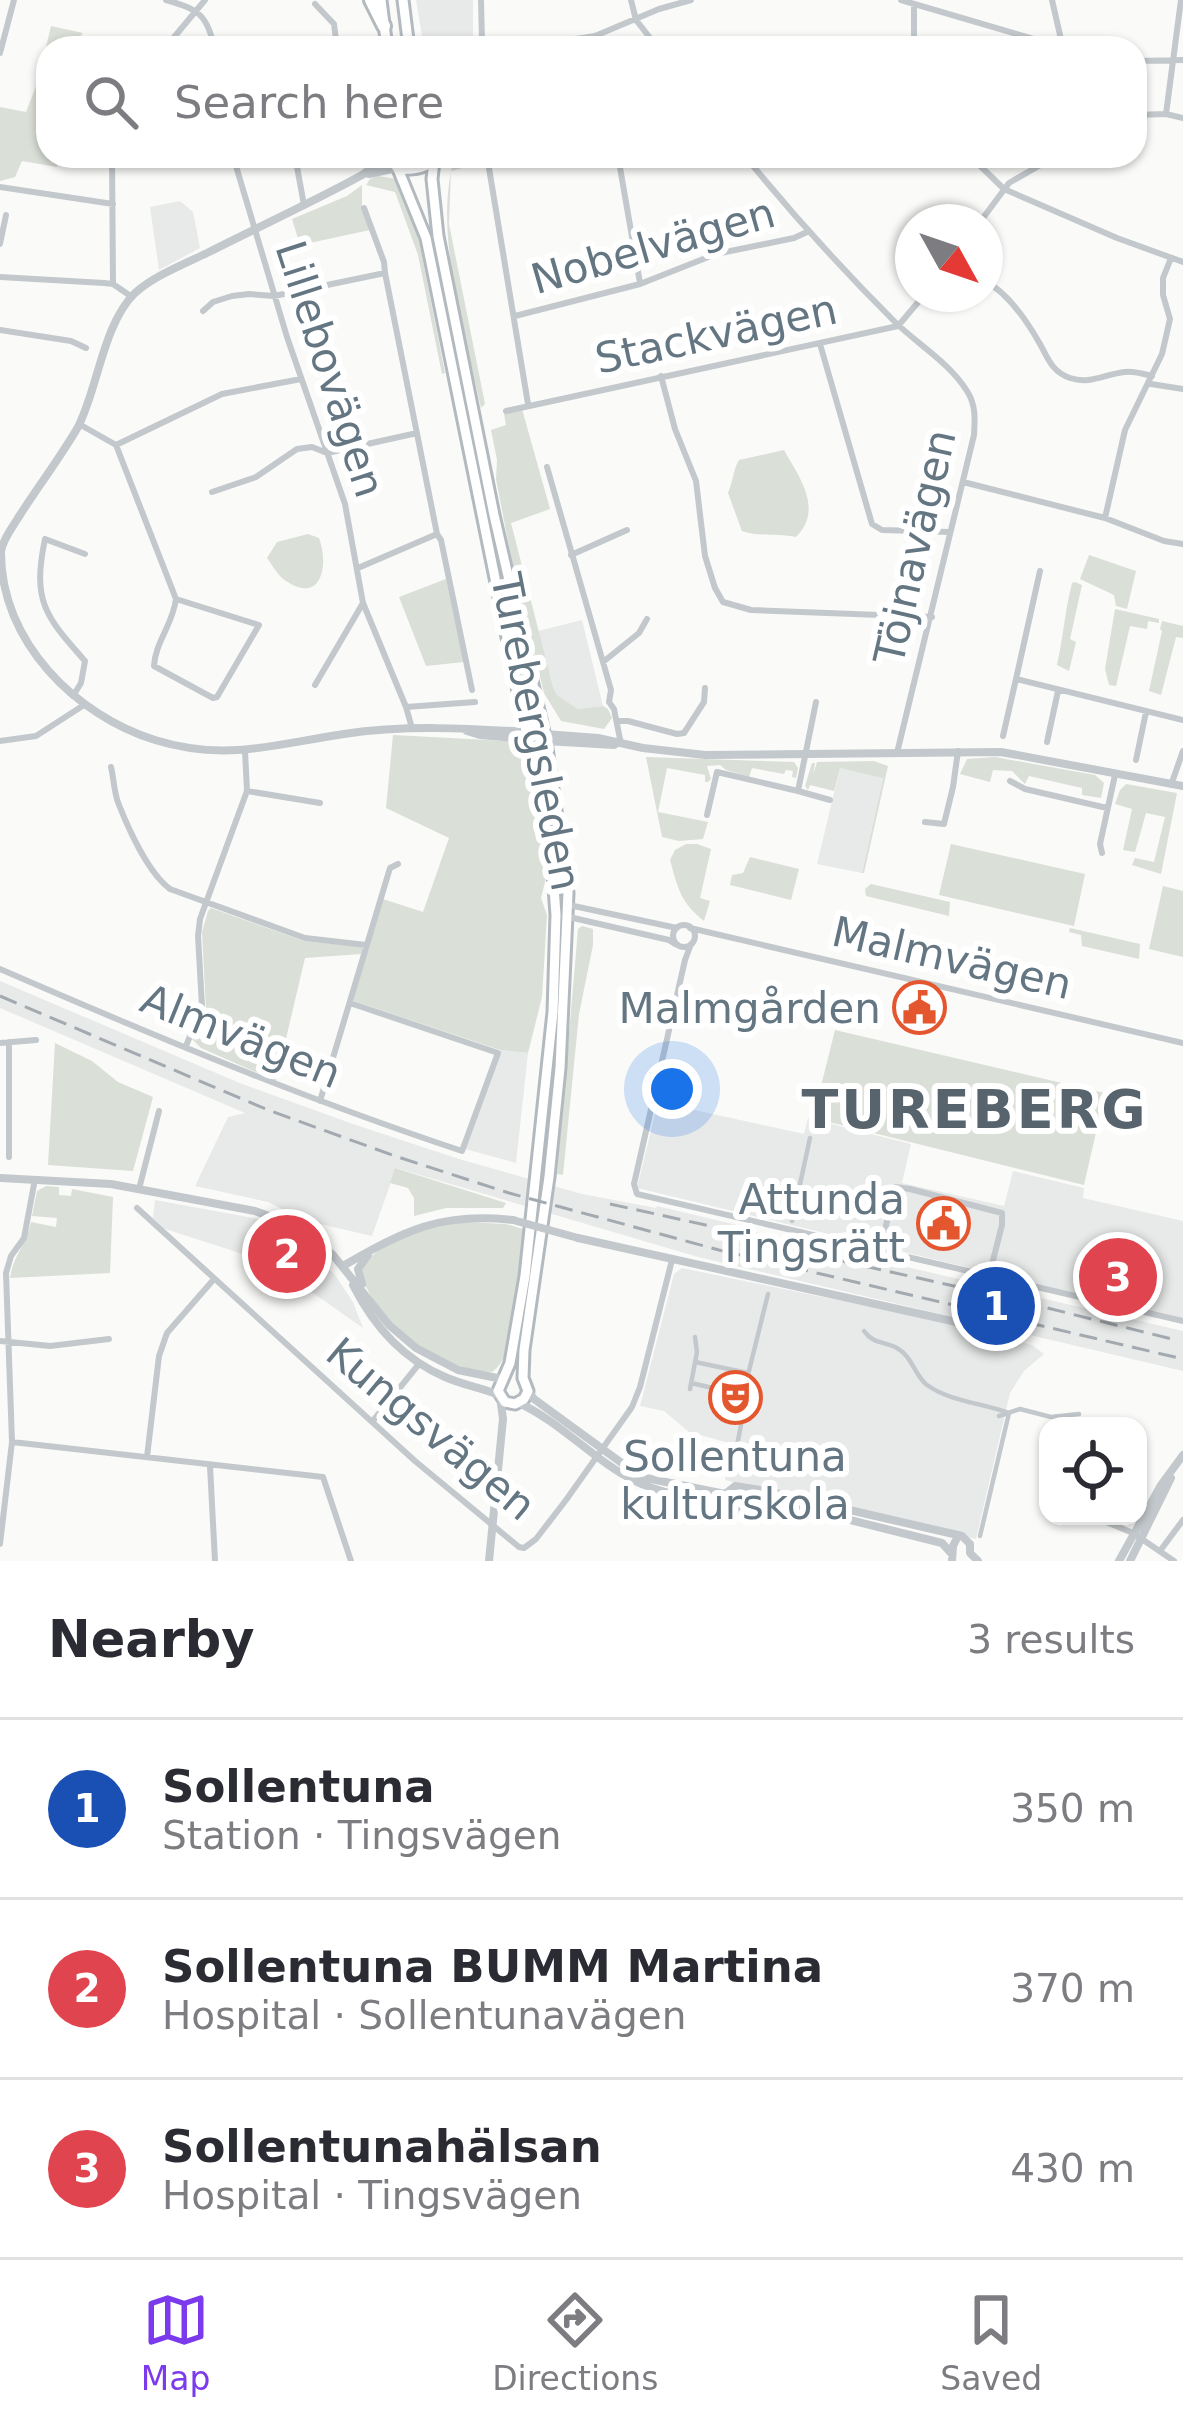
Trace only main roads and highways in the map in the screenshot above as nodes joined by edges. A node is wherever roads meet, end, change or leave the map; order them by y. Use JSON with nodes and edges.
{"nodes":[{"id":1,"x":371,"y":0,"type":"edge"},
{"id":2,"x":381,"y":0,"type":"edge"},
{"id":3,"x":403,"y":0,"type":"edge"},
{"id":4,"x":383,"y":26,"type":"junction"},
{"id":5,"x":385,"y":36,"type":"edge"},
{"id":6,"x":408,"y":36,"type":"edge"},
{"id":7,"x":398,"y":168,"type":"joint"},
{"id":8,"x":418,"y":168,"type":"edge"},
{"id":9,"x":435,"y":168,"type":"edge"},
{"id":10,"x":527,"y":736,"type":"junction"},
{"id":11,"x":545,"y":738,"type":"junction"},
{"id":12,"x":555,"y":910,"type":"junction"},
{"id":13,"x":569,"y":911,"type":"junction"},
{"id":14,"x":504,"y":1378,"type":"junction"},
{"id":15,"x":523,"y":1378,"type":"junction"}],
"edges":[{"from":1,"to":4,"type":"highway"},
{"from":2,"to":4,"type":"main road"},
{"from":3,"to":6,"type":"main road"},
{"from":4,"to":5,"type":"main road"},
{"from":7,"to":8,"type":"main road","name":"Turebergsleden"},
{"from":7,"to":10,"type":"main road","name":"Turebergsleden"},
{"from":9,"to":11,"type":"main road","name":"Turebergsleden"},
{"from":10,"to":11,"type":"main road"},
{"from":10,"to":12,"type":"main road","name":"Turebergsleden"},
{"from":11,"to":13,"type":"main road","name":"Turebergsleden"},
{"from":12,"to":13,"type":"main road"},
{"from":12,"to":14,"type":"main road","name":"Turebergsleden"},
{"from":13,"to":15,"type":"main road","name":"Turebergsleden"},
{"from":14,"to":15,"type":"main road"},
{"from":14,"to":15,"type":"main road","name":"Turebergsleden"}]}
